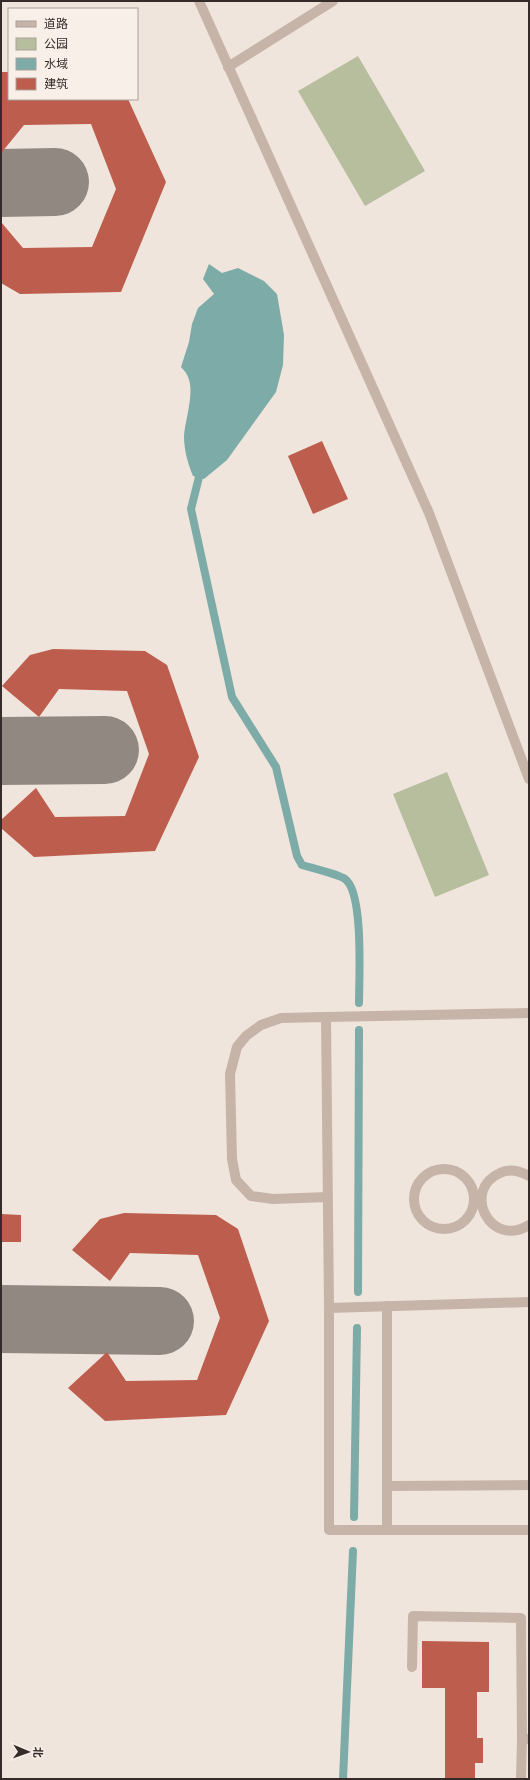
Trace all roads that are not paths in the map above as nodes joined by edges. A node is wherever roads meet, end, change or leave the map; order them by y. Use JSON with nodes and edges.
{"nodes":[{"id":1,"x":199,"y":1,"type":"edge"},
{"id":2,"x":333,"y":1,"type":"edge"},
{"id":3,"x":228,"y":67,"type":"junction"},
{"id":4,"x":529,"y":779,"type":"edge"},
{"id":5,"x":529,"y":1013,"type":"edge"},
{"id":6,"x":326,"y":1018,"type":"junction"},
{"id":7,"x":529,"y":1176,"type":"edge"},
{"id":8,"x":472,"y":1187,"type":"junction"},
{"id":9,"x":328,"y":1197,"type":"junction"},
{"id":10,"x":480,"y":1204,"type":"junction"},
{"id":11,"x":470,"y":1214,"type":"junction"},
{"id":12,"x":529,"y":1225,"type":"edge"},
{"id":13,"x":529,"y":1302,"type":"edge"},
{"id":14,"x":387,"y":1306,"type":"junction"},
{"id":15,"x":329,"y":1308,"type":"junction"},
{"id":16,"x":529,"y":1485,"type":"edge"},
{"id":17,"x":387,"y":1486,"type":"junction"},
{"id":18,"x":387,"y":1530,"type":"junction"},
{"id":19,"x":529,"y":1530,"type":"edge"},
{"id":20,"x":412,"y":1667,"type":"dead end"},
{"id":21,"x":525,"y":1739,"type":"edge"},
{"id":22,"x":521,"y":1779,"type":"edge"}],
"edges":[{"from":1,"to":3,"type":"street"},
{"from":2,"to":3,"type":"street"},
{"from":3,"to":4,"type":"street"},
{"from":5,"to":6,"type":"street"},
{"from":6,"to":9,"type":"street"},
{"from":6,"to":9,"type":"street"},
{"from":7,"to":10,"type":"street"},
{"from":8,"to":10,"type":"street"},
{"from":8,"to":11,"type":"street"},
{"from":8,"to":11,"type":"street"},
{"from":9,"to":15,"type":"street"},
{"from":10,"to":11,"type":"street"},
{"from":10,"to":12,"type":"street"},
{"from":13,"to":14,"type":"street"},
{"from":14,"to":15,"type":"street"},
{"from":14,"to":17,"type":"street"},
{"from":15,"to":18,"type":"street"},
{"from":16,"to":17,"type":"street"},
{"from":17,"to":18,"type":"street"},
{"from":18,"to":19,"type":"street"},
{"from":20,"to":21,"type":"street"},
{"from":21,"to":22,"type":"street"}]}
